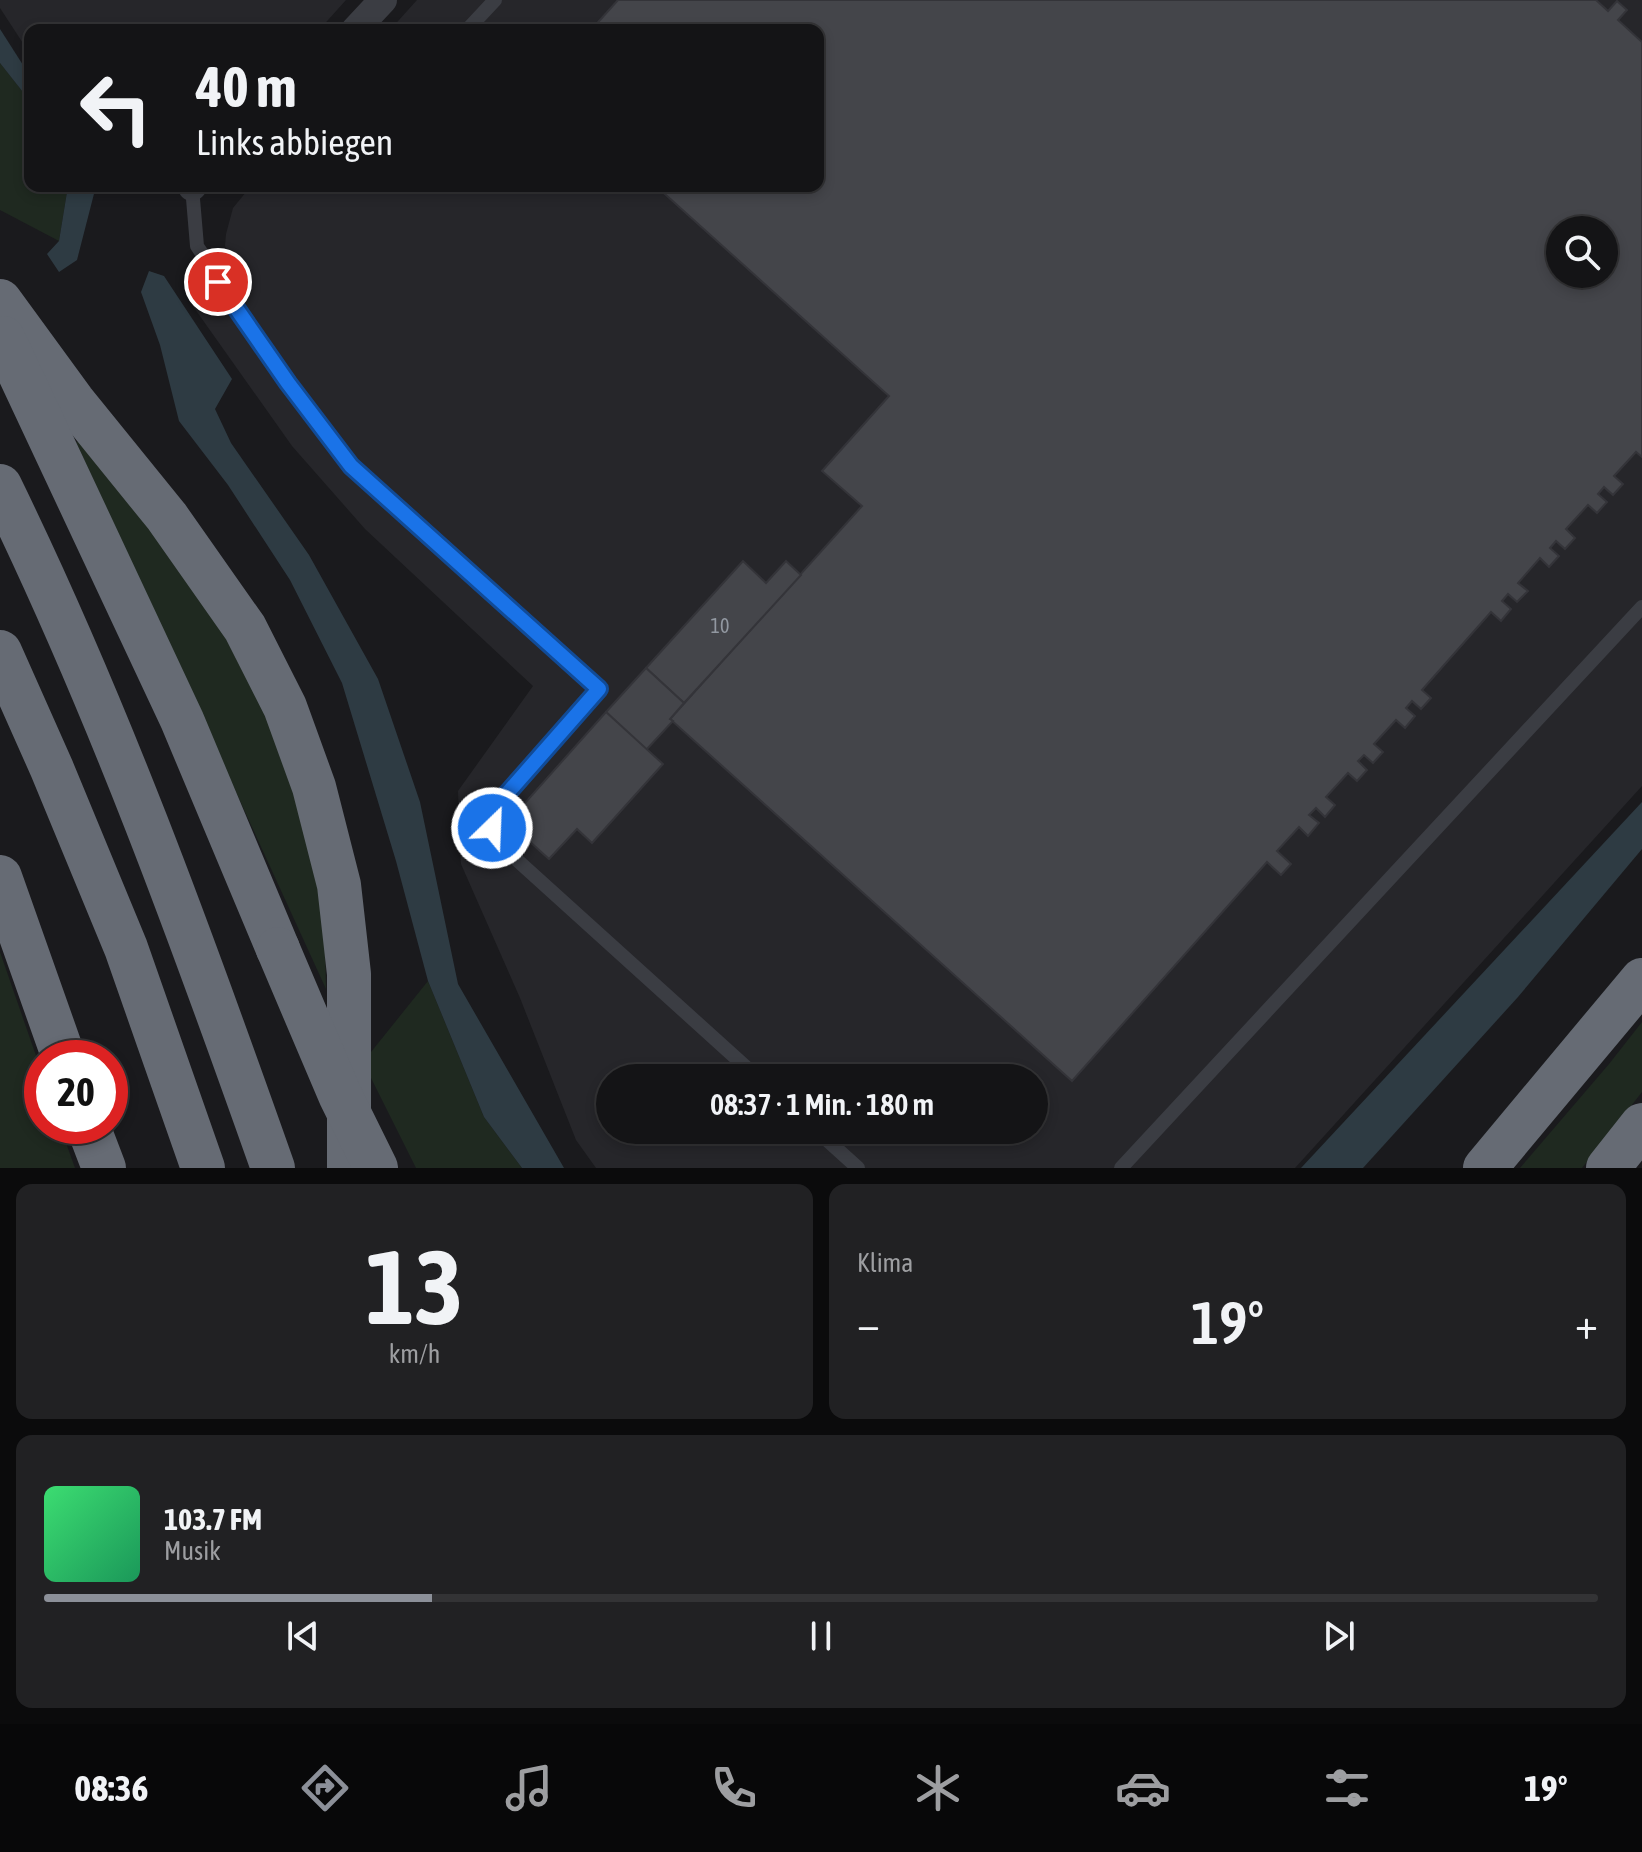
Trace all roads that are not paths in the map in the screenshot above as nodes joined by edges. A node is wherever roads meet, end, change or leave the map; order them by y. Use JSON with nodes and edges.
{"nodes":[{"id":1,"x":383,"y":0,"type":"edge"},
{"id":2,"x":495,"y":0,"type":"edge"},
{"id":3,"x":361,"y":24,"type":"edge"},
{"id":4,"x":473,"y":24,"type":"edge"},
{"id":5,"x":193,"y":192,"type":"edge"},
{"id":6,"x":0,"y":301,"type":"edge"},
{"id":7,"x":0,"y":331,"type":"edge"},
{"id":8,"x":0,"y":486,"type":"edge"},
{"id":9,"x":1642,"y":607,"type":"edge"},
{"id":10,"x":0,"y":652,"type":"edge"},
{"id":11,"x":0,"y":877,"type":"edge"},
{"id":12,"x":1642,"y":980,"type":"edge"},
{"id":13,"x":58,"y":1040,"type":"edge"},
{"id":14,"x":743,"y":1064,"type":"edge"},
{"id":15,"x":1642,"y":1125,"type":"edge"},
{"id":16,"x":94,"y":1144,"type":"edge"},
{"id":17,"x":831,"y":1144,"type":"edge"},
{"id":18,"x":102,"y":1168,"type":"edge"},
{"id":19,"x":203,"y":1168,"type":"edge"},
{"id":20,"x":273,"y":1168,"type":"edge"},
{"id":21,"x":349,"y":1168,"type":"edge"},
{"id":22,"x":376,"y":1168,"type":"edge"},
{"id":23,"x":858,"y":1168,"type":"edge"},
{"id":24,"x":1121,"y":1168,"type":"edge"},
{"id":25,"x":1485,"y":1168,"type":"edge"},
{"id":26,"x":1608,"y":1168,"type":"edge"}],
"edges":[{"from":1,"to":3,"type":"street"},
{"from":2,"to":4,"type":"lane"},
{"from":5,"to":14,"type":"lane"},
{"from":6,"to":21,"type":"highway"},
{"from":7,"to":22,"type":"highway","bridge":true},
{"from":8,"to":20,"type":"highway"},
{"from":9,"to":24,"type":"lane"},
{"from":10,"to":19,"type":"highway"},
{"from":11,"to":13,"type":"highway"},
{"from":12,"to":25,"type":"highway"},
{"from":15,"to":26,"type":"highway"},
{"from":16,"to":18,"type":"highway"},
{"from":17,"to":23,"type":"lane"}]}
